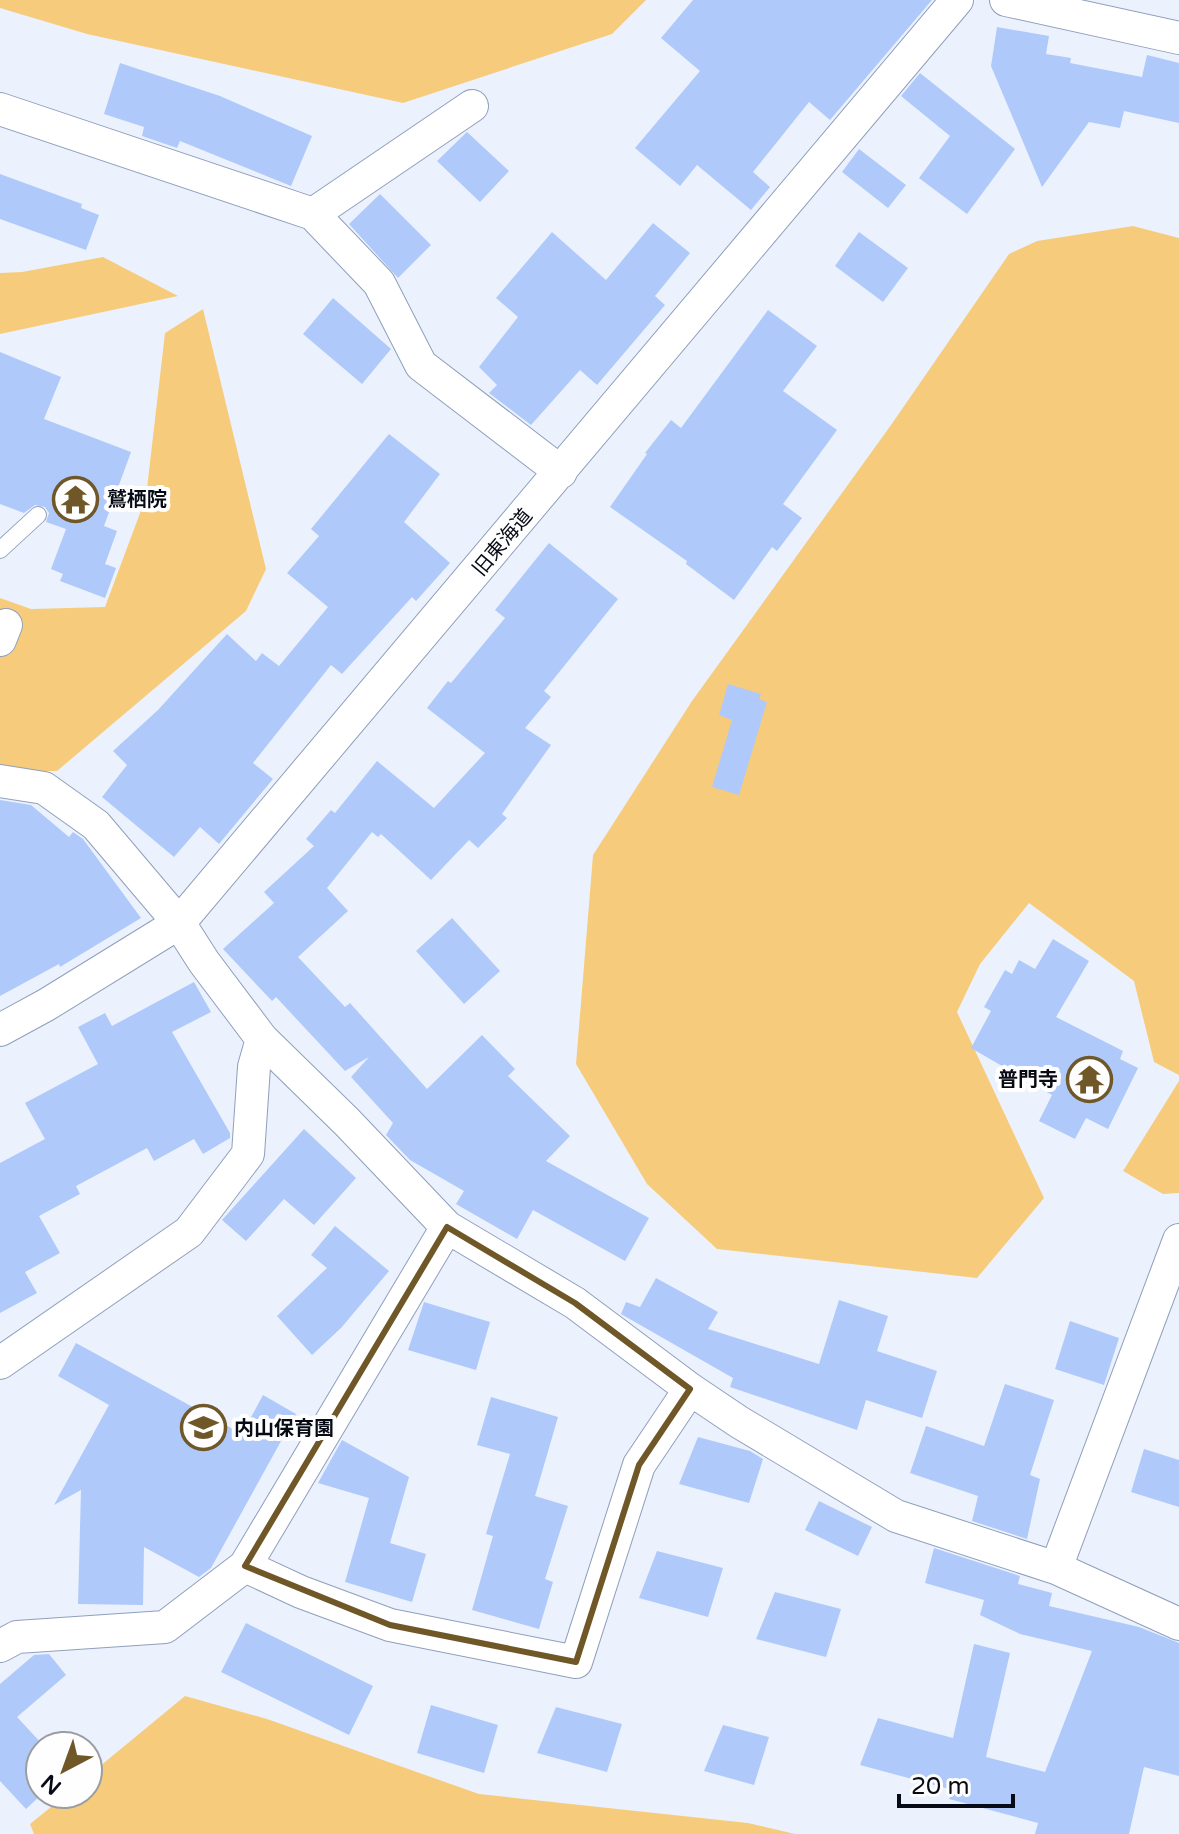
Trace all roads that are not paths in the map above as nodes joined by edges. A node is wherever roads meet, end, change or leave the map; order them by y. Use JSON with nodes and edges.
{"nodes":[{"id":1,"x":957,"y":0,"type":"edge"},
{"id":2,"x":1006,"y":0,"type":"edge"},
{"id":3,"x":1179,"y":38,"type":"edge"},
{"id":4,"x":472,"y":106,"type":"dead end"},
{"id":5,"x":0,"y":109,"type":"edge"},
{"id":6,"x":313,"y":214,"type":"junction"},
{"id":7,"x":561,"y":472,"type":"junction"},
{"id":8,"x":38,"y":515,"type":"dead end"},
{"id":9,"x":0,"y":550,"type":"edge"},
{"id":10,"x":0,"y":781,"type":"edge"},
{"id":11,"x":179,"y":923,"type":"junction"},
{"id":12,"x":0,"y":1030,"type":"edge"},
{"id":13,"x":262,"y":1039,"type":"junction"},
{"id":14,"x":447,"y":1227,"type":"junction"},
{"id":15,"x":1179,"y":1240,"type":"edge"},
{"id":16,"x":0,"y":1363,"type":"edge"},
{"id":17,"x":690,"y":1389,"type":"junction"},
{"id":18,"x":245,"y":1566,"type":"junction"},
{"id":19,"x":1056,"y":1568,"type":"junction"},
{"id":20,"x":1179,"y":1624,"type":"edge"},
{"id":21,"x":0,"y":1646,"type":"edge"}],
"edges":[{"from":1,"to":7,"type":"street","name":"旧東海道"},
{"from":2,"to":3,"type":"street"},
{"from":4,"to":6,"type":"street"},
{"from":5,"to":6,"type":"street"},
{"from":6,"to":7,"type":"street"},
{"from":7,"to":11,"type":"street","name":"旧東海道"},
{"from":8,"to":9,"type":"lane"},
{"from":10,"to":11,"type":"street"},
{"from":11,"to":12,"type":"street","name":"旧東海道"},
{"from":11,"to":13,"type":"street"},
{"from":13,"to":14,"type":"street"},
{"from":13,"to":16,"type":"street"},
{"from":14,"to":17,"type":"street"},
{"from":14,"to":18,"type":"street"},
{"from":15,"to":19,"type":"street"},
{"from":17,"to":18,"type":"street"},
{"from":17,"to":19,"type":"street"},
{"from":18,"to":21,"type":"street"},
{"from":19,"to":20,"type":"street"}]}
